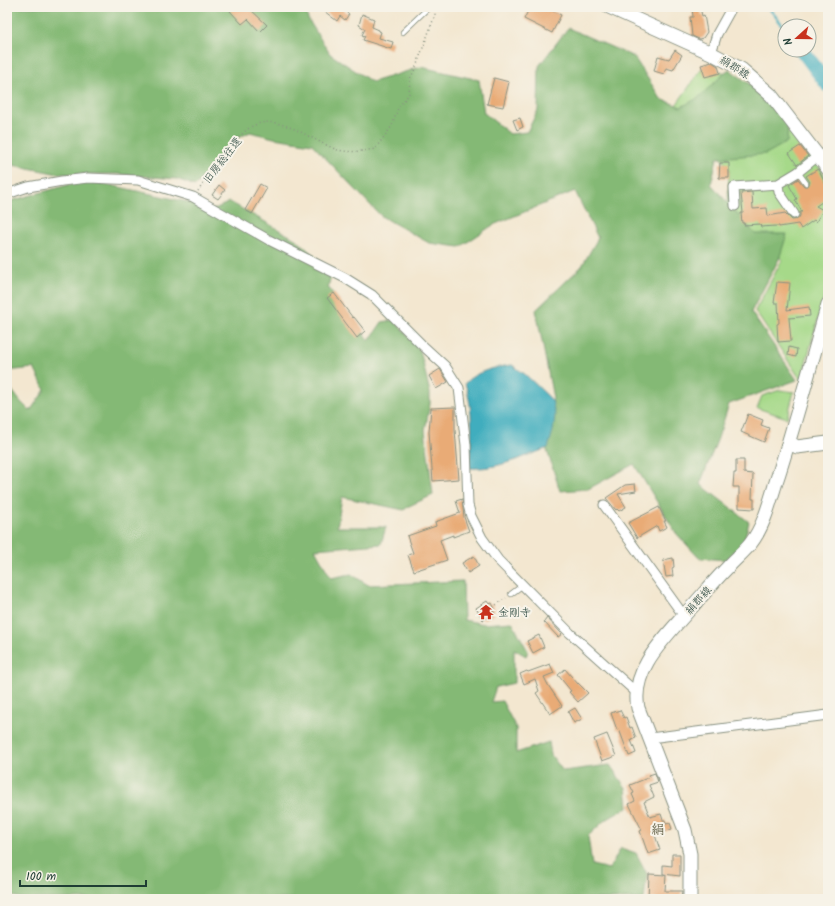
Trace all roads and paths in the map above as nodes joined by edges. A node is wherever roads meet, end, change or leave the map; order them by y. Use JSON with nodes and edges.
{"nodes":[{"id":1,"x":429,"y":7,"type":"edge"},
{"id":2,"x":434,"y":7,"type":"edge"},
{"id":3,"x":609,"y":7,"type":"edge"},
{"id":4,"x":732,"y":7,"type":"edge"},
{"id":5,"x":403,"y":32,"type":"dead end"},
{"id":6,"x":711,"y":53,"type":"junction"},
{"id":7,"x":818,"y":156,"type":"junction"},
{"id":8,"x":828,"y":169,"type":"edge"},
{"id":9,"x":798,"y":172,"type":"junction"},
{"id":10,"x":806,"y":183,"type":"dead end"},
{"id":11,"x":778,"y":184,"type":"junction"},
{"id":12,"x":7,"y":194,"type":"edge"},
{"id":13,"x":193,"y":197,"type":"junction"},
{"id":14,"x":735,"y":206,"type":"dead end"},
{"id":15,"x":794,"y":214,"type":"dead end"},
{"id":16,"x":828,"y":304,"type":"edge"},
{"id":17,"x":789,"y":442,"type":"junction"},
{"id":18,"x":828,"y":443,"type":"edge"},
{"id":19,"x":604,"y":504,"type":"dead end"},
{"id":20,"x":523,"y":585,"type":"junction"},
{"id":21,"x":510,"y":594,"type":"joint"},
{"id":22,"x":496,"y":605,"type":"dead end"},
{"id":23,"x":684,"y":616,"type":"junction"},
{"id":24,"x":636,"y":693,"type":"junction"},
{"id":25,"x":828,"y":715,"type":"edge"},
{"id":26,"x":650,"y":738,"type":"junction"},
{"id":27,"x":690,"y":899,"type":"edge"}],
"edges":[{"from":1,"to":5,"type":"lane"},
{"from":2,"to":13,"type":"path","name":"旧房総往還"},
{"from":3,"to":6,"type":"main road","name":"絹郡線"},
{"from":4,"to":6,"type":"street"},
{"from":6,"to":7,"type":"main road","name":"絹郡線"},
{"from":7,"to":8,"type":"main road","name":"絹郡線"},
{"from":7,"to":9,"type":"street"},
{"from":9,"to":10,"type":"lane"},
{"from":9,"to":11,"type":"street"},
{"from":11,"to":14,"type":"street"},
{"from":11,"to":15,"type":"street"},
{"from":12,"to":13,"type":"street"},
{"from":13,"to":20,"type":"street"},
{"from":16,"to":17,"type":"main road","name":"絹郡線"},
{"from":17,"to":18,"type":"main road"},
{"from":17,"to":23,"type":"main road","name":"絹郡線"},
{"from":19,"to":23,"type":"street"},
{"from":20,"to":21,"type":"lane"},
{"from":20,"to":24,"type":"street"},
{"from":21,"to":22,"type":"path"},
{"from":23,"to":24,"type":"main road","name":"絹郡線"},
{"from":24,"to":26,"type":"main road","name":"絹郡線"},
{"from":25,"to":26,"type":"street"},
{"from":26,"to":27,"type":"main road","name":"絹郡線"}]}
